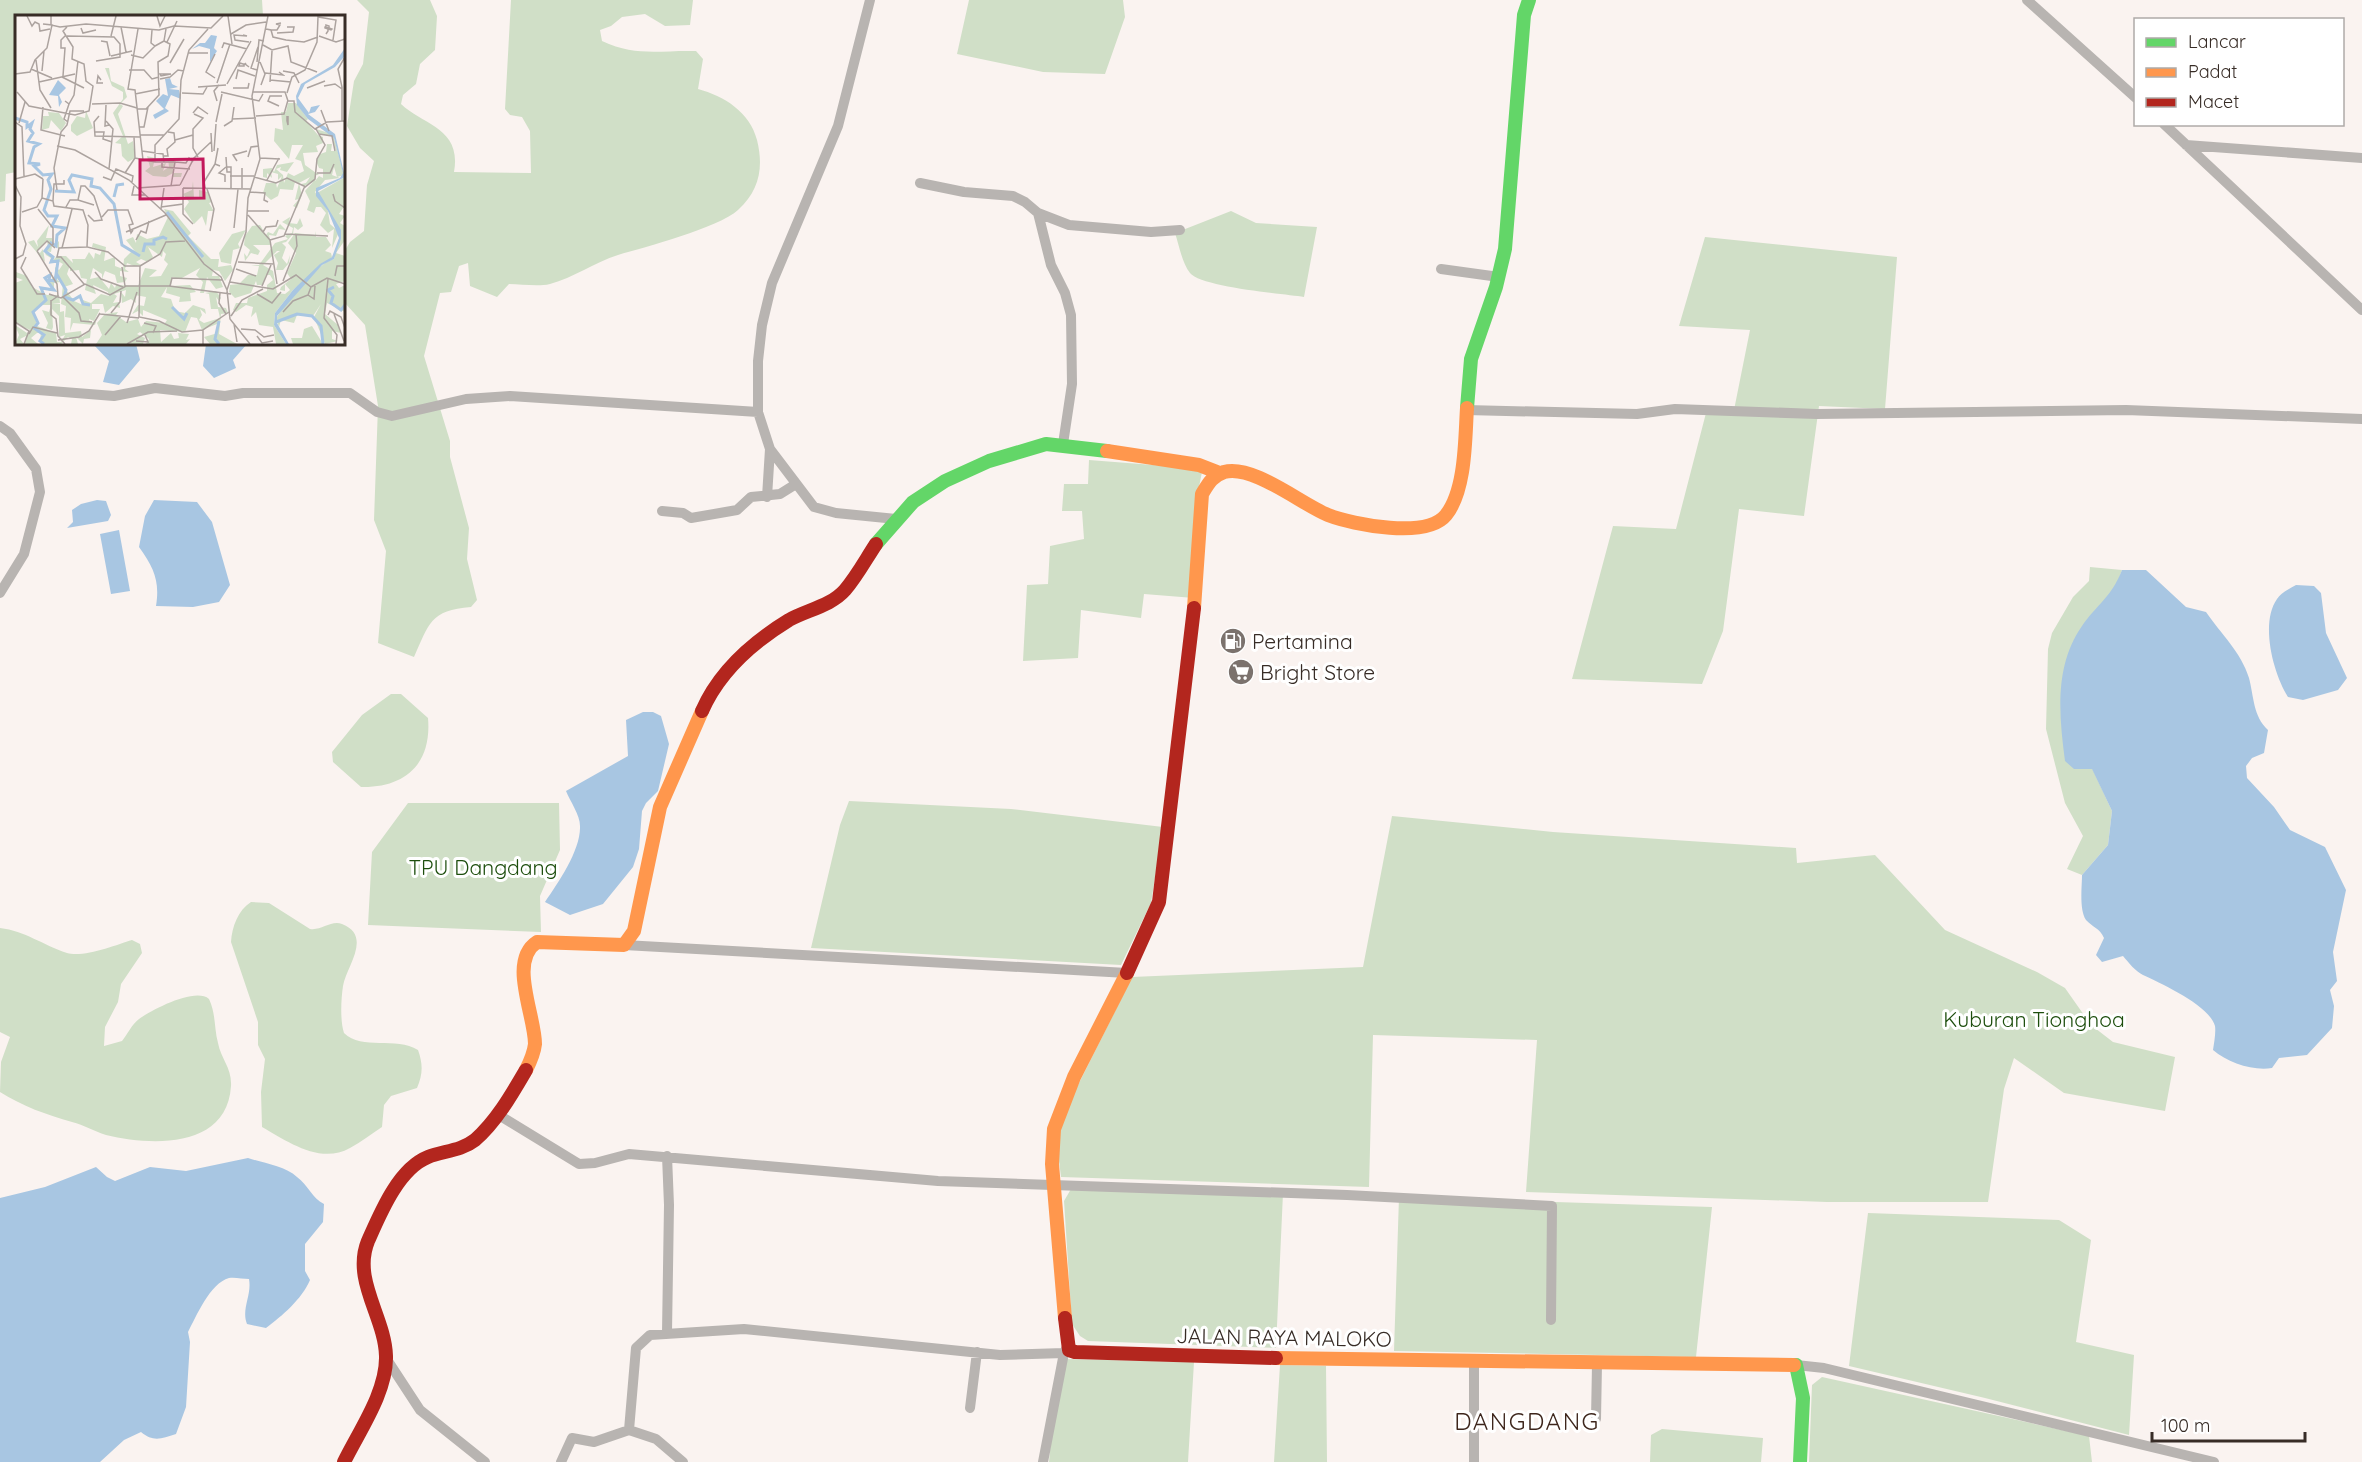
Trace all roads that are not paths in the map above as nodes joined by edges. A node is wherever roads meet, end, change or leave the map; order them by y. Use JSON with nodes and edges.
{"nodes":[{"id":1,"x":870,"y":0,"type":"edge"},
{"id":2,"x":1529,"y":0,"type":"edge"},
{"id":3,"x":2027,"y":0,"type":"edge"},
{"id":4,"x":2134,"y":96,"type":"edge"},
{"id":5,"x":2166,"y":126,"type":"edge"},
{"id":6,"x":2186,"y":145,"type":"junction"},
{"id":7,"x":2362,"y":158,"type":"edge"},
{"id":8,"x":920,"y":183,"type":"dead end"},
{"id":9,"x":1038,"y":213,"type":"junction"},
{"id":10,"x":1180,"y":230,"type":"dead end"},
{"id":11,"x":1441,"y":269,"type":"dead end"},
{"id":12,"x":1499,"y":277,"type":"junction"},
{"id":13,"x":2362,"y":310,"type":"edge"},
{"id":14,"x":0,"y":387,"type":"edge"},
{"id":15,"x":1466,"y":410,"type":"junction"},
{"id":16,"x":758,"y":412,"type":"junction"},
{"id":17,"x":2362,"y":419,"type":"edge"},
{"id":18,"x":0,"y":426,"type":"edge"},
{"id":19,"x":1063,"y":444,"type":"junction"},
{"id":20,"x":770,"y":449,"type":"junction"},
{"id":21,"x":1217,"y":472,"type":"junction"},
{"id":22,"x":796,"y":484,"type":"junction"},
{"id":23,"x":767,"y":497,"type":"junction"},
{"id":24,"x":662,"y":511,"type":"dead end"},
{"id":25,"x":896,"y":519,"type":"junction"},
{"id":26,"x":0,"y":593,"type":"edge"},
{"id":27,"x":624,"y":945,"type":"junction"},
{"id":28,"x":1127,"y":973,"type":"junction"},
{"id":29,"x":497,"y":1114,"type":"junction"},
{"id":30,"x":667,"y":1156,"type":"junction"},
{"id":31,"x":1054,"y":1186,"type":"junction"},
{"id":32,"x":1551,"y":1320,"type":"dead end"},
{"id":33,"x":667,"y":1333,"type":"junction"},
{"id":34,"x":1066,"y":1350,"type":"junction"},
{"id":35,"x":977,"y":1352,"type":"junction"},
{"id":36,"x":386,"y":1358,"type":"junction"},
{"id":37,"x":1474,"y":1362,"type":"junction"},
{"id":38,"x":1597,"y":1364,"type":"junction"},
{"id":39,"x":1796,"y":1365,"type":"junction"},
{"id":40,"x":969,"y":1408,"type":"dead end"},
{"id":41,"x":1596,"y":1419,"type":"dead end"},
{"id":42,"x":629,"y":1430,"type":"junction"},
{"id":43,"x":344,"y":1462,"type":"edge"},
{"id":44,"x":484,"y":1462,"type":"edge"},
{"id":45,"x":561,"y":1462,"type":"edge"},
{"id":46,"x":683,"y":1462,"type":"edge"},
{"id":47,"x":1043,"y":1462,"type":"edge"},
{"id":48,"x":1474,"y":1462,"type":"edge"},
{"id":49,"x":1800,"y":1462,"type":"edge"},
{"id":50,"x":2214,"y":1462,"type":"edge"}],
"edges":[{"from":1,"to":16,"type":"street"},
{"from":2,"to":12,"type":"street"},
{"from":3,"to":4,"type":"street"},
{"from":5,"to":6,"type":"street"},
{"from":6,"to":7,"type":"street"},
{"from":6,"to":13,"type":"street"},
{"from":8,"to":9,"type":"street"},
{"from":9,"to":10,"type":"street"},
{"from":9,"to":19,"type":"street"},
{"from":11,"to":12,"type":"street"},
{"from":12,"to":15,"type":"street"},
{"from":14,"to":16,"type":"street"},
{"from":15,"to":17,"type":"street"},
{"from":15,"to":21,"type":"street"},
{"from":16,"to":20,"type":"street"},
{"from":18,"to":26,"type":"street"},
{"from":19,"to":21,"type":"street"},
{"from":19,"to":25,"type":"street"},
{"from":20,"to":22,"type":"street"},
{"from":20,"to":23,"type":"street"},
{"from":21,"to":28,"type":"street"},
{"from":22,"to":23,"type":"street"},
{"from":22,"to":25,"type":"street"},
{"from":23,"to":24,"type":"street"},
{"from":25,"to":27,"type":"street"},
{"from":27,"to":28,"type":"street"},
{"from":27,"to":29,"type":"street"},
{"from":28,"to":31,"type":"street"},
{"from":29,"to":30,"type":"street"},
{"from":29,"to":36,"type":"street"},
{"from":30,"to":31,"type":"street"},
{"from":30,"to":33,"type":"street"},
{"from":31,"to":32,"type":"street"},
{"from":31,"to":34,"type":"street"},
{"from":33,"to":35,"type":"street"},
{"from":33,"to":42,"type":"street"},
{"from":34,"to":35,"type":"street"},
{"from":34,"to":37,"type":"street","name":"JALAN RAYA MALOKO"},
{"from":34,"to":47,"type":"street"},
{"from":35,"to":40,"type":"street"},
{"from":36,"to":43,"type":"street"},
{"from":36,"to":44,"type":"street"},
{"from":37,"to":38,"type":"street","name":"JALAN RAYA MALOKO"},
{"from":37,"to":48,"type":"street"},
{"from":38,"to":39,"type":"street","name":"JALAN RAYA MALOKO"},
{"from":38,"to":41,"type":"street"},
{"from":39,"to":49,"type":"street"},
{"from":39,"to":50,"type":"street"},
{"from":42,"to":45,"type":"street"},
{"from":42,"to":46,"type":"street"}]}
